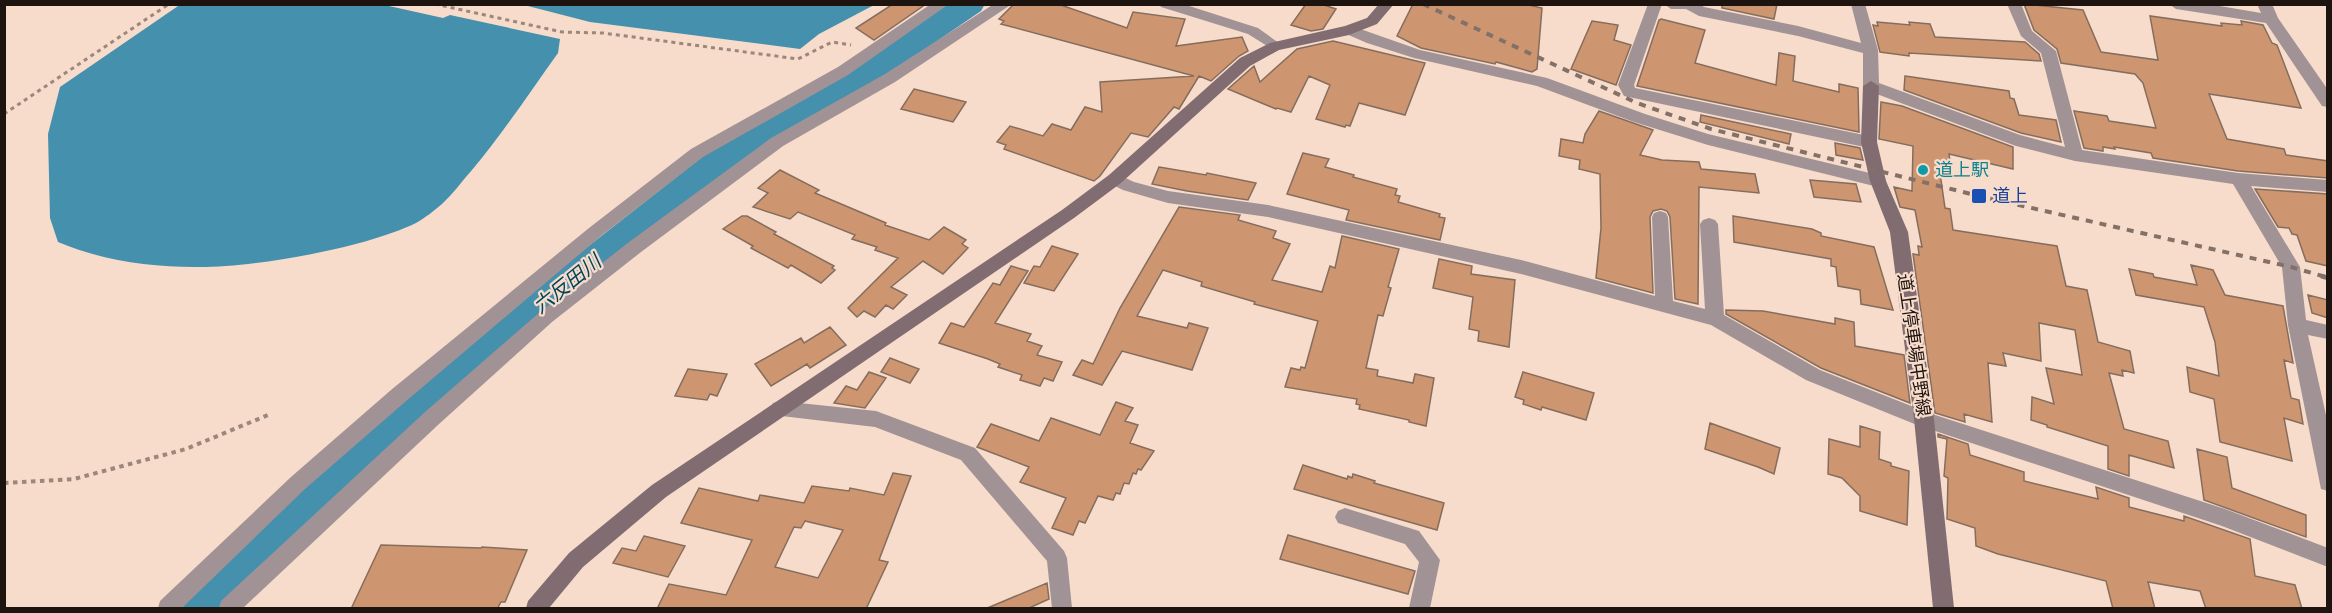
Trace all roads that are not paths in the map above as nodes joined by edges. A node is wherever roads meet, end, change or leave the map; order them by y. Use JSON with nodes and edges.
{"nodes":[{"id":1,"x":942,"y":4,"type":"edge"},
{"id":2,"x":1005,"y":4,"type":"edge"},
{"id":3,"x":1166,"y":4,"type":"edge"},
{"id":4,"x":1387,"y":4,"type":"edge"},
{"id":5,"x":1655,"y":4,"type":"edge"},
{"id":6,"x":1671,"y":4,"type":"edge"},
{"id":7,"x":1858,"y":4,"type":"edge"},
{"id":8,"x":2014,"y":4,"type":"edge"},
{"id":9,"x":2176,"y":4,"type":"edge"},
{"id":10,"x":2264,"y":4,"type":"edge"},
{"id":11,"x":1692,"y":5,"type":"edge"},
{"id":12,"x":2271,"y":19,"type":"junction"},
{"id":13,"x":1349,"y":30,"type":"junction"},
{"id":14,"x":1275,"y":46,"type":"junction"},
{"id":15,"x":1870,"y":50,"type":"junction"},
{"id":16,"x":1871,"y":86,"type":"junction"},
{"id":17,"x":2328,"y":102,"type":"edge"},
{"id":18,"x":1869,"y":142,"type":"junction"},
{"id":19,"x":2075,"y":155,"type":"junction"},
{"id":20,"x":1115,"y":179,"type":"junction"},
{"id":21,"x":2238,"y":179,"type":"junction"},
{"id":22,"x":1878,"y":181,"type":"junction"},
{"id":23,"x":2328,"y":186,"type":"edge"},
{"id":24,"x":1660,"y":217,"type":"dead end"},
{"id":25,"x":1709,"y":224,"type":"dead end"},
{"id":26,"x":1664,"y":305,"type":"junction"},
{"id":27,"x":1715,"y":319,"type":"junction"},
{"id":28,"x":2297,"y":325,"type":"junction"},
{"id":29,"x":2328,"y":332,"type":"edge"},
{"id":30,"x":780,"y":409,"type":"junction"},
{"id":31,"x":1924,"y":419,"type":"junction"},
{"id":32,"x":2328,"y":483,"type":"edge"},
{"id":33,"x":1345,"y":516,"type":"dead end"},
{"id":34,"x":2328,"y":558,"type":"edge"},
{"id":35,"x":168,"y":609,"type":"edge"},
{"id":36,"x":229,"y":609,"type":"edge"},
{"id":37,"x":536,"y":609,"type":"edge"},
{"id":38,"x":1062,"y":609,"type":"edge"},
{"id":39,"x":1420,"y":609,"type":"edge"},
{"id":40,"x":1944,"y":609,"type":"edge"}],
"edges":[{"from":1,"to":35,"type":"street"},
{"from":2,"to":36,"type":"street"},
{"from":3,"to":14,"type":"street"},
{"from":4,"to":13,"type":"street"},
{"from":5,"to":18,"type":"street"},
{"from":6,"to":11,"type":"street"},
{"from":7,"to":15,"type":"street"},
{"from":8,"to":19,"type":"street"},
{"from":9,"to":12,"type":"street"},
{"from":10,"to":12,"type":"street"},
{"from":11,"to":15,"type":"street"},
{"from":12,"to":17,"type":"street"},
{"from":13,"to":14,"type":"street"},
{"from":13,"to":22,"type":"street"},
{"from":14,"to":20,"type":"street"},
{"from":15,"to":16,"type":"street"},
{"from":16,"to":18,"type":"street","name":"道上停車場中野線"},
{"from":16,"to":19,"type":"street"},
{"from":18,"to":22,"type":"street","name":"道上停車場中野線"},
{"from":19,"to":21,"type":"street"},
{"from":20,"to":26,"type":"street"},
{"from":20,"to":30,"type":"street"},
{"from":21,"to":23,"type":"street"},
{"from":21,"to":28,"type":"street"},
{"from":22,"to":31,"type":"street","name":"道上停車場中野線"},
{"from":24,"to":26,"type":"street"},
{"from":25,"to":27,"type":"street"},
{"from":26,"to":27,"type":"street"},
{"from":27,"to":31,"type":"street"},
{"from":28,"to":29,"type":"street"},
{"from":28,"to":32,"type":"street"},
{"from":30,"to":37,"type":"street"},
{"from":30,"to":38,"type":"street"},
{"from":31,"to":34,"type":"street"},
{"from":31,"to":40,"type":"street","name":"道上停車場中野線"},
{"from":33,"to":39,"type":"street"}]}
